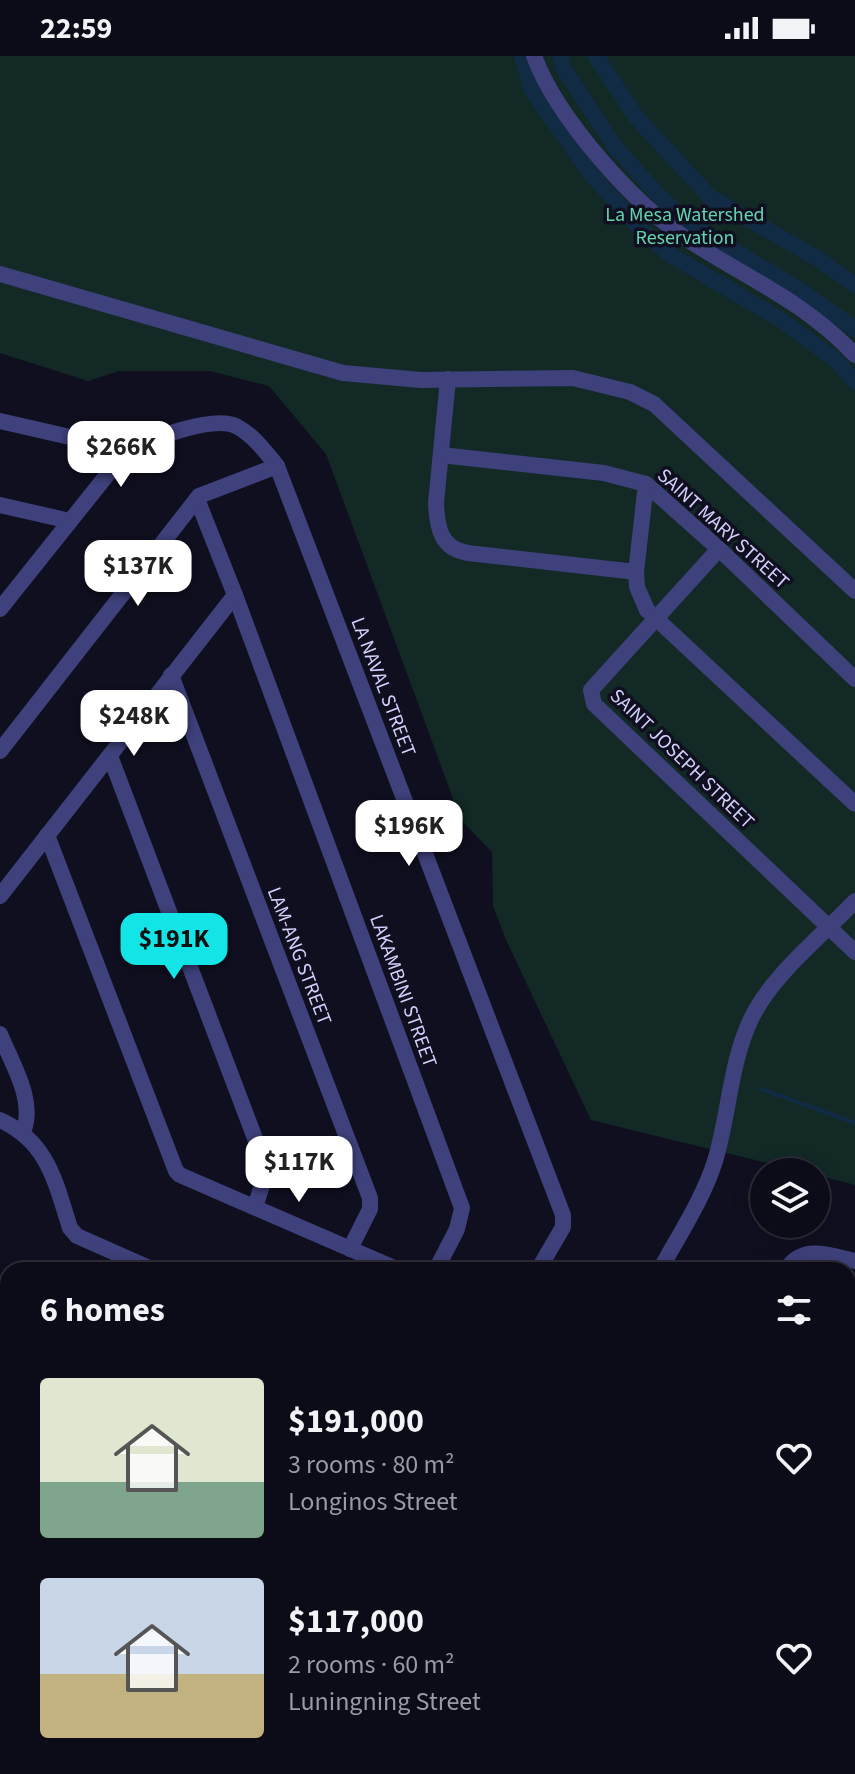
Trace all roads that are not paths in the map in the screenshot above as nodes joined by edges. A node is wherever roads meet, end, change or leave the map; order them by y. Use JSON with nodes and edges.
{"nodes":[{"id":1,"x":534,"y":56,"type":"edge"},
{"id":2,"x":0,"y":274,"type":"edge"},
{"id":3,"x":855,"y":355,"type":"edge"},
{"id":4,"x":448,"y":379,"type":"junction"},
{"id":5,"x":0,"y":421,"type":"edge"},
{"id":6,"x":127,"y":450,"type":"junction"},
{"id":7,"x":441,"y":455,"type":"junction"},
{"id":8,"x":277,"y":466,"type":"junction"},
{"id":9,"x":646,"y":484,"type":"junction"},
{"id":10,"x":197,"y":499,"type":"junction"},
{"id":11,"x":0,"y":505,"type":"edge"},
{"id":12,"x":70,"y":521,"type":"junction"},
{"id":13,"x":719,"y":549,"type":"junction"},
{"id":14,"x":636,"y":572,"type":"junction"},
{"id":15,"x":855,"y":591,"type":"edge"},
{"id":16,"x":6,"y":592,"type":"edge"},
{"id":17,"x":235,"y":595,"type":"junction"},
{"id":18,"x":0,"y":609,"type":"edge"},
{"id":19,"x":655,"y":619,"type":"junction"},
{"id":20,"x":171,"y":675,"type":"junction"},
{"id":21,"x":855,"y":679,"type":"edge"},
{"id":22,"x":0,"y":751,"type":"edge"},
{"id":23,"x":110,"y":756,"type":"junction"},
{"id":24,"x":855,"y":804,"type":"edge"},
{"id":25,"x":47,"y":835,"type":"junction"},
{"id":26,"x":0,"y":896,"type":"edge"},
{"id":27,"x":855,"y":901,"type":"edge"},
{"id":28,"x":830,"y":928,"type":"junction"},
{"id":29,"x":855,"y":952,"type":"edge"},
{"id":30,"x":0,"y":1034,"type":"edge"},
{"id":31,"x":0,"y":1120,"type":"edge"},
{"id":32,"x":23,"y":1132,"type":"junction"},
{"id":33,"x":255,"y":1207,"type":"junction"},
{"id":34,"x":350,"y":1249,"type":"junction"},
{"id":35,"x":855,"y":1261,"type":"edge"},
{"id":36,"x":136,"y":1262,"type":"edge"},
{"id":37,"x":380,"y":1262,"type":"edge"},
{"id":38,"x":440,"y":1262,"type":"edge"},
{"id":39,"x":543,"y":1262,"type":"edge"},
{"id":40,"x":664,"y":1262,"type":"edge"},
{"id":41,"x":791,"y":1262,"type":"edge"}],
"edges":[{"from":1,"to":3,"type":"street"},
{"from":2,"to":4,"type":"street"},
{"from":4,"to":7,"type":"street"},
{"from":4,"to":15,"type":"street"},
{"from":5,"to":6,"type":"street"},
{"from":6,"to":8,"type":"street","name":"LA NAVAL STREET"},
{"from":6,"to":12,"type":"street"},
{"from":7,"to":9,"type":"street","name":"SAINT MARY STREET"},
{"from":7,"to":14,"type":"street"},
{"from":8,"to":10,"type":"street"},
{"from":8,"to":39,"type":"street","name":"LA NAVAL STREET"},
{"from":9,"to":13,"type":"street","name":"SAINT MARY STREET"},
{"from":9,"to":14,"type":"street"},
{"from":10,"to":17,"type":"street","name":"LAKAMBINI STREET"},
{"from":10,"to":22,"type":"street"},
{"from":11,"to":12,"type":"street"},
{"from":12,"to":16,"type":"street"},
{"from":13,"to":19,"type":"street","name":"SAINT JOSEPH STREET"},
{"from":13,"to":21,"type":"street","name":"SAINT MARY STREET"},
{"from":14,"to":19,"type":"street"},
{"from":16,"to":18,"type":"street"},
{"from":17,"to":20,"type":"street"},
{"from":17,"to":38,"type":"street","name":"LAKAMBINI STREET"},
{"from":19,"to":24,"type":"street"},
{"from":19,"to":28,"type":"street","name":"SAINT JOSEPH STREET"},
{"from":20,"to":23,"type":"street"},
{"from":20,"to":34,"type":"street","name":"LAM-ANG STREET"},
{"from":23,"to":25,"type":"street"},
{"from":23,"to":33,"type":"street"},
{"from":25,"to":26,"type":"street"},
{"from":25,"to":33,"type":"street"},
{"from":27,"to":28,"type":"street"},
{"from":28,"to":29,"type":"street","name":"SAINT JOSEPH STREET"},
{"from":28,"to":40,"type":"street"},
{"from":30,"to":32,"type":"street"},
{"from":31,"to":32,"type":"street"},
{"from":32,"to":36,"type":"street"},
{"from":33,"to":34,"type":"street"},
{"from":34,"to":37,"type":"street"},
{"from":35,"to":41,"type":"street"}]}
